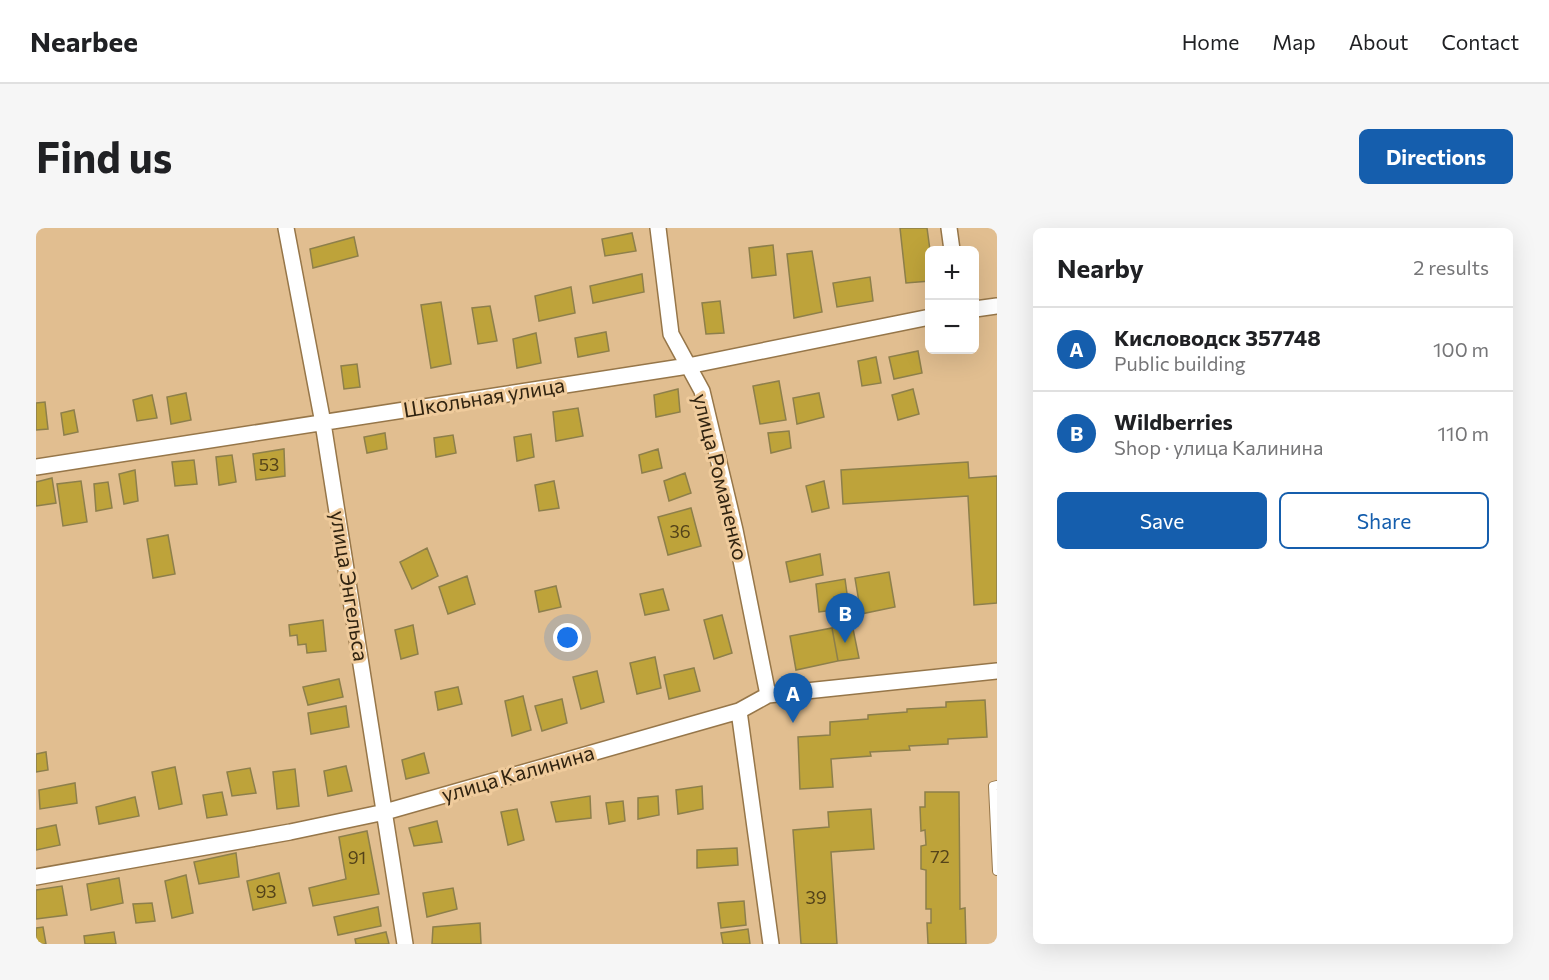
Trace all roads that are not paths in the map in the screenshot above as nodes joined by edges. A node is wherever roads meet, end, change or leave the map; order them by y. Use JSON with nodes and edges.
{"nodes":[{"id":1,"x":286,"y":228,"type":"edge"},
{"id":2,"x":658,"y":228,"type":"edge"},
{"id":3,"x":949,"y":228,"type":"edge"},
{"id":4,"x":951,"y":246,"type":"edge"},
{"id":5,"x":997,"y":306,"type":"edge"},
{"id":6,"x":979,"y":308,"type":"edge"},
{"id":7,"x":925,"y":319,"type":"edge"},
{"id":8,"x":688,"y":366,"type":"junction"},
{"id":9,"x":323,"y":423,"type":"junction"},
{"id":10,"x":36,"y":467,"type":"edge"},
{"id":11,"x":997,"y":670,"type":"edge"},
{"id":12,"x":768,"y":695,"type":"junction"},
{"id":13,"x":739,"y":711,"type":"junction"},
{"id":14,"x":997,"y":785,"type":"edge"},
{"id":15,"x":385,"y":812,"type":"junction"},
{"id":16,"x":997,"y":871,"type":"edge"},
{"id":17,"x":36,"y":877,"type":"edge"},
{"id":18,"x":405,"y":944,"type":"edge"},
{"id":19,"x":771,"y":944,"type":"edge"}],
"edges":[{"from":1,"to":9,"type":"street","name":"улица Энгельса"},
{"from":2,"to":8,"type":"street","name":"улица Романенко"},
{"from":3,"to":4,"type":"street"},
{"from":5,"to":6,"type":"street"},
{"from":7,"to":8,"type":"street","name":"Школьная улица"},
{"from":8,"to":9,"type":"street","name":"Школьная улица"},
{"from":8,"to":12,"type":"street","name":"улица Романенко"},
{"from":9,"to":10,"type":"street","name":"Школьная улица"},
{"from":9,"to":15,"type":"street","name":"улица Энгельса"},
{"from":11,"to":12,"type":"street","name":"улица Калинина"},
{"from":12,"to":13,"type":"street","name":"улица Калинина"},
{"from":13,"to":15,"type":"street","name":"улица Калинина"},
{"from":13,"to":19,"type":"street"},
{"from":14,"to":16,"type":"lane"},
{"from":15,"to":17,"type":"street","name":"улица Калинина"},
{"from":15,"to":18,"type":"street","name":"улица Энгельса"}]}
